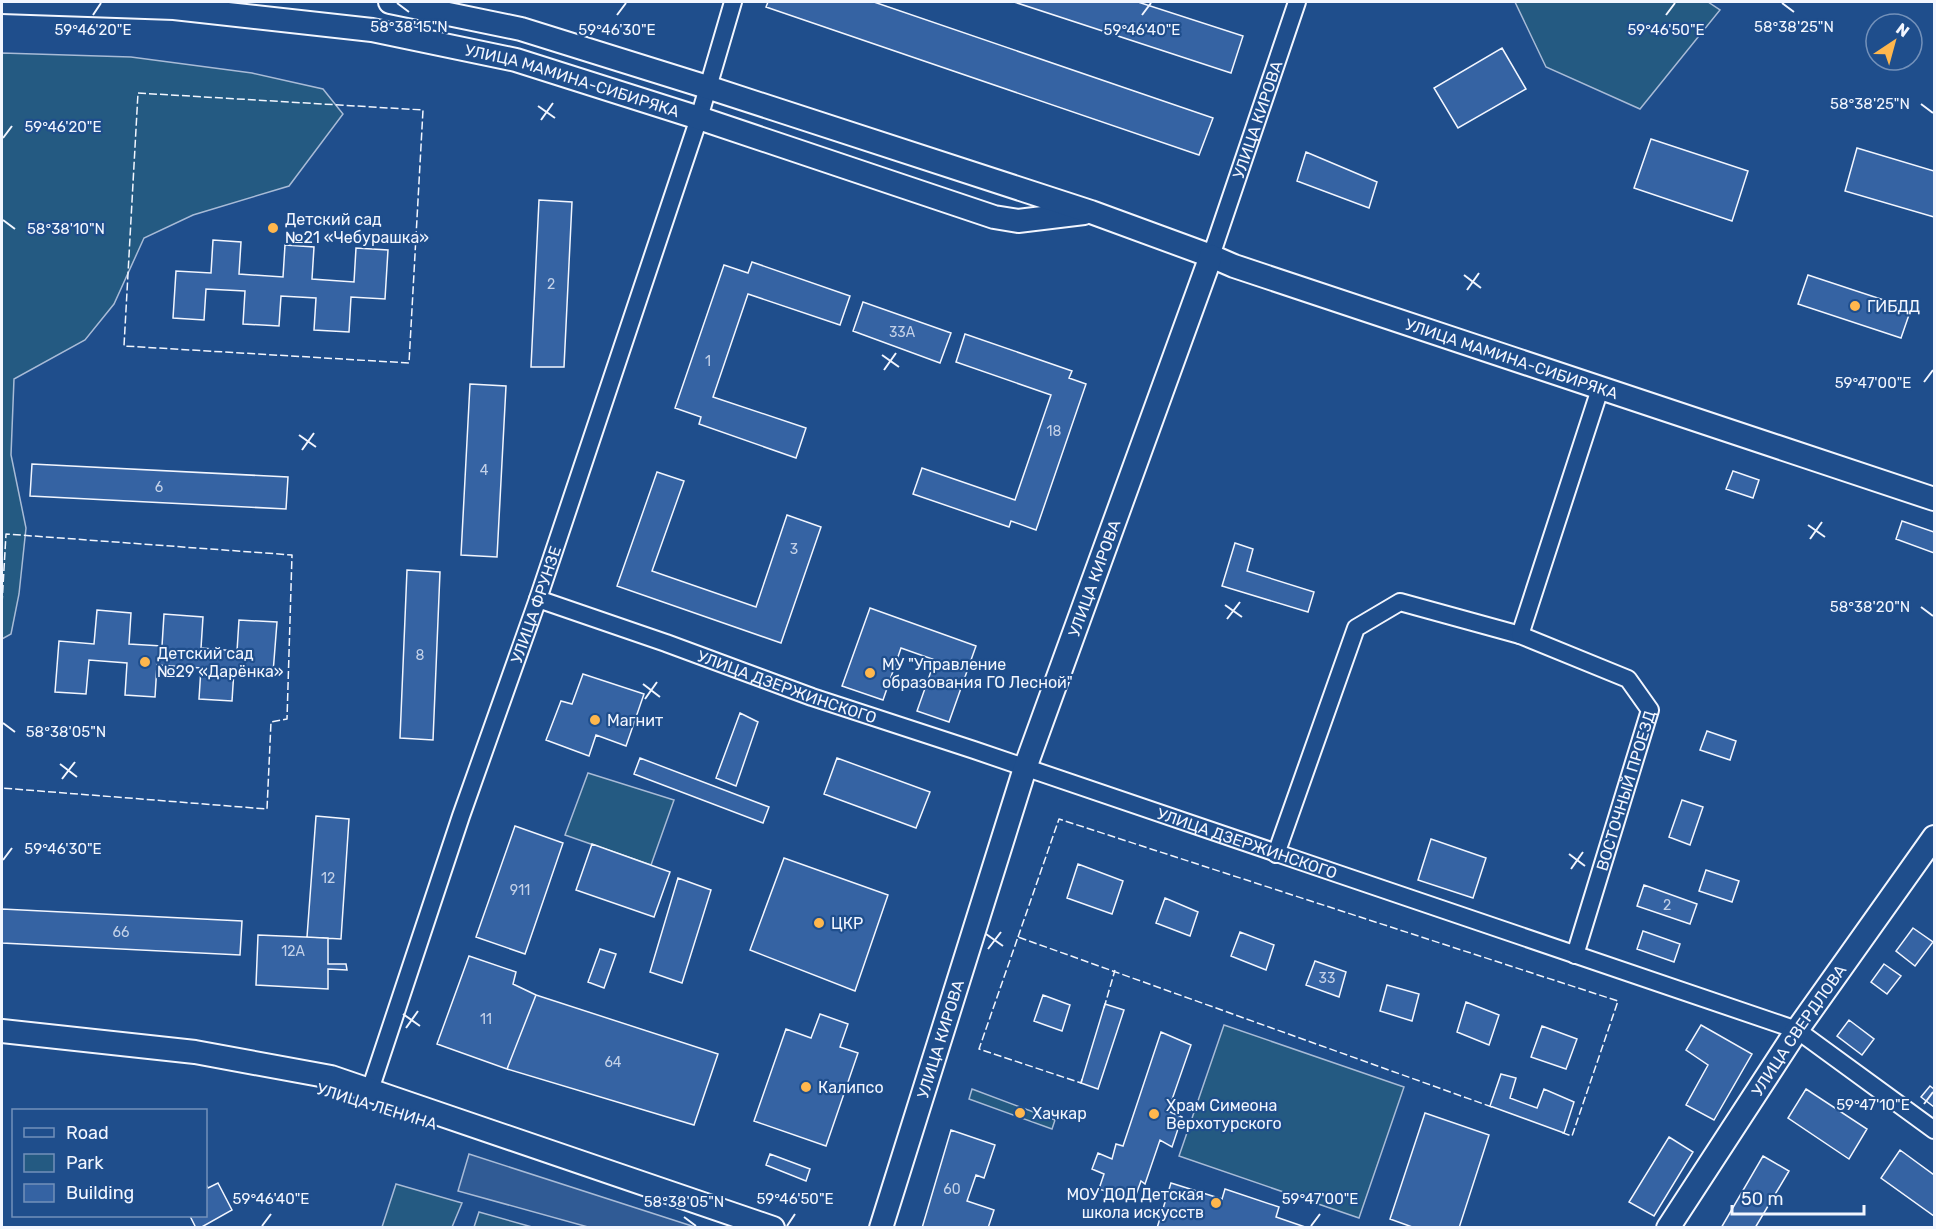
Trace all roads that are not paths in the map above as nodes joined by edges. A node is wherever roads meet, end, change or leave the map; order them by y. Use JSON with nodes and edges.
{"nodes":[{"id":1,"x":2,"y":2,"type":"edge"},
{"id":2,"x":390,"y":2,"type":"edge"},
{"id":3,"x":733,"y":2,"type":"edge"},
{"id":4,"x":1297,"y":2,"type":"edge"},
{"id":5,"x":707,"y":87,"type":"junction"},
{"id":6,"x":699,"y":118,"type":"junction"},
{"id":7,"x":1091,"y":212,"type":"junction"},
{"id":8,"x":1211,"y":255,"type":"junction"},
{"id":9,"x":1600,"y":389,"type":"junction"},
{"id":10,"x":1935,"y":499,"type":"edge"},
{"id":11,"x":538,"y":599,"type":"junction"},
{"id":12,"x":1520,"y":635,"type":"junction"},
{"id":13,"x":1025,"y":768,"type":"junction"},
{"id":14,"x":1935,"y":837,"type":"edge"},
{"id":15,"x":1276,"y":854,"type":"junction"},
{"id":16,"x":1575,"y":955,"type":"junction"},
{"id":17,"x":1797,"y":1030,"type":"junction"},
{"id":18,"x":2,"y":1031,"type":"edge"},
{"id":19,"x":2,"y":1042,"type":"edge"},
{"id":20,"x":368,"y":1095,"type":"junction"},
{"id":21,"x":1935,"y":1130,"type":"edge"},
{"id":22,"x":739,"y":1227,"type":"edge"},
{"id":23,"x":773,"y":1227,"type":"edge"},
{"id":24,"x":881,"y":1227,"type":"edge"},
{"id":25,"x":1668,"y":1227,"type":"edge"}],
"edges":[{"from":1,"to":6,"type":"main road","name":"УЛИЦА МАМИНА-СИБИРЯКА"},
{"from":2,"to":5,"type":"main road","name":"УЛИЦА МАМИНА-СИБИРЯКА"},
{"from":3,"to":5,"type":"street","name":"УЛИЦА ФРУНЗЕ"},
{"from":4,"to":8,"type":"street","name":"УЛИЦА КИРОВА"},
{"from":5,"to":6,"type":"street","name":"УЛИЦА ФРУНЗЕ"},
{"from":5,"to":7,"type":"main road","name":"УЛИЦА МАМИНА-СИБИРЯКА"},
{"from":6,"to":7,"type":"main road","name":"УЛИЦА МАМИНА-СИБИРЯКА"},
{"from":6,"to":11,"type":"street","name":"УЛИЦА ФРУНЗЕ"},
{"from":7,"to":8,"type":"main road","name":"УЛИЦА МАМИНА-СИБИРЯКА"},
{"from":8,"to":9,"type":"main road","name":"УЛИЦА МАМИНА-СИБИРЯКА"},
{"from":8,"to":13,"type":"main road","name":"УЛИЦА КИРОВА"},
{"from":9,"to":10,"type":"main road","name":"УЛИЦА МАМИНА-СИБИРЯКА"},
{"from":9,"to":12,"type":"street"},
{"from":11,"to":13,"type":"street","name":"УЛИЦА ДЗЕРЖИНСКОГО"},
{"from":11,"to":20,"type":"street","name":"УЛИЦА ФРУНЗЕ"},
{"from":12,"to":15,"type":"street"},
{"from":12,"to":16,"type":"street","name":"ВОСТОЧНЫЙ ПРОЕЗД"},
{"from":13,"to":15,"type":"street","name":"УЛИЦА ДЗЕРЖИНСКОГО"},
{"from":13,"to":24,"type":"main road","name":"УЛИЦА КИРОВА"},
{"from":14,"to":17,"type":"main road","name":"УЛИЦА СВЕРДЛОВА"},
{"from":15,"to":16,"type":"street","name":"УЛИЦА ДЗЕРЖИНСКОГО"},
{"from":16,"to":17,"type":"street","name":"УЛИЦА ДЗЕРЖИНСКОГО"},
{"from":17,"to":21,"type":"street","name":"УЛИЦА ДЗЕРЖИНСКОГО"},
{"from":17,"to":25,"type":"main road","name":"УЛИЦА СВЕРДЛОВА"},
{"from":18,"to":20,"type":"main road"},
{"from":19,"to":20,"type":"main road","name":"УЛИЦА ЛЕНИНА"},
{"from":20,"to":22,"type":"main road","name":"УЛИЦА ЛЕНИНА"},
{"from":20,"to":23,"type":"main road"}]}
